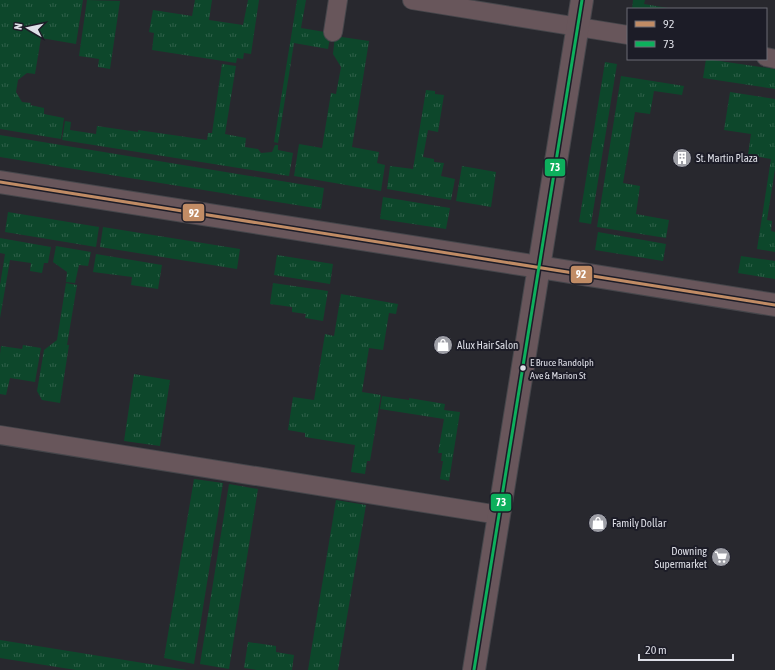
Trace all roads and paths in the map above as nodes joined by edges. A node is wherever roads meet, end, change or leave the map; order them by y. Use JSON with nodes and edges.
{"nodes":[{"id":1,"x":338,"y":0,"type":"edge"},
{"id":2,"x":412,"y":0,"type":"edge"},
{"id":3,"x":582,"y":0,"type":"edge"},
{"id":4,"x":578,"y":27,"type":"junction"},
{"id":5,"x":333,"y":32,"type":"dead end"},
{"id":6,"x":627,"y":35,"type":"edge"},
{"id":7,"x":0,"y":182,"type":"edge"},
{"id":8,"x":539,"y":267,"type":"junction"},
{"id":9,"x":775,"y":305,"type":"edge"},
{"id":10,"x":0,"y":435,"type":"edge"},
{"id":11,"x":499,"y":515,"type":"junction"},
{"id":12,"x":474,"y":670,"type":"edge"}],
"edges":[{"from":1,"to":5,"type":"lane"},
{"from":2,"to":4,"type":"lane"},
{"from":3,"to":4,"type":"street"},
{"from":4,"to":6,"type":"lane"},
{"from":4,"to":8,"type":"street"},
{"from":7,"to":8,"type":"street"},
{"from":8,"to":9,"type":"street"},
{"from":8,"to":11,"type":"street"},
{"from":10,"to":11,"type":"lane"},
{"from":11,"to":12,"type":"street"}]}
